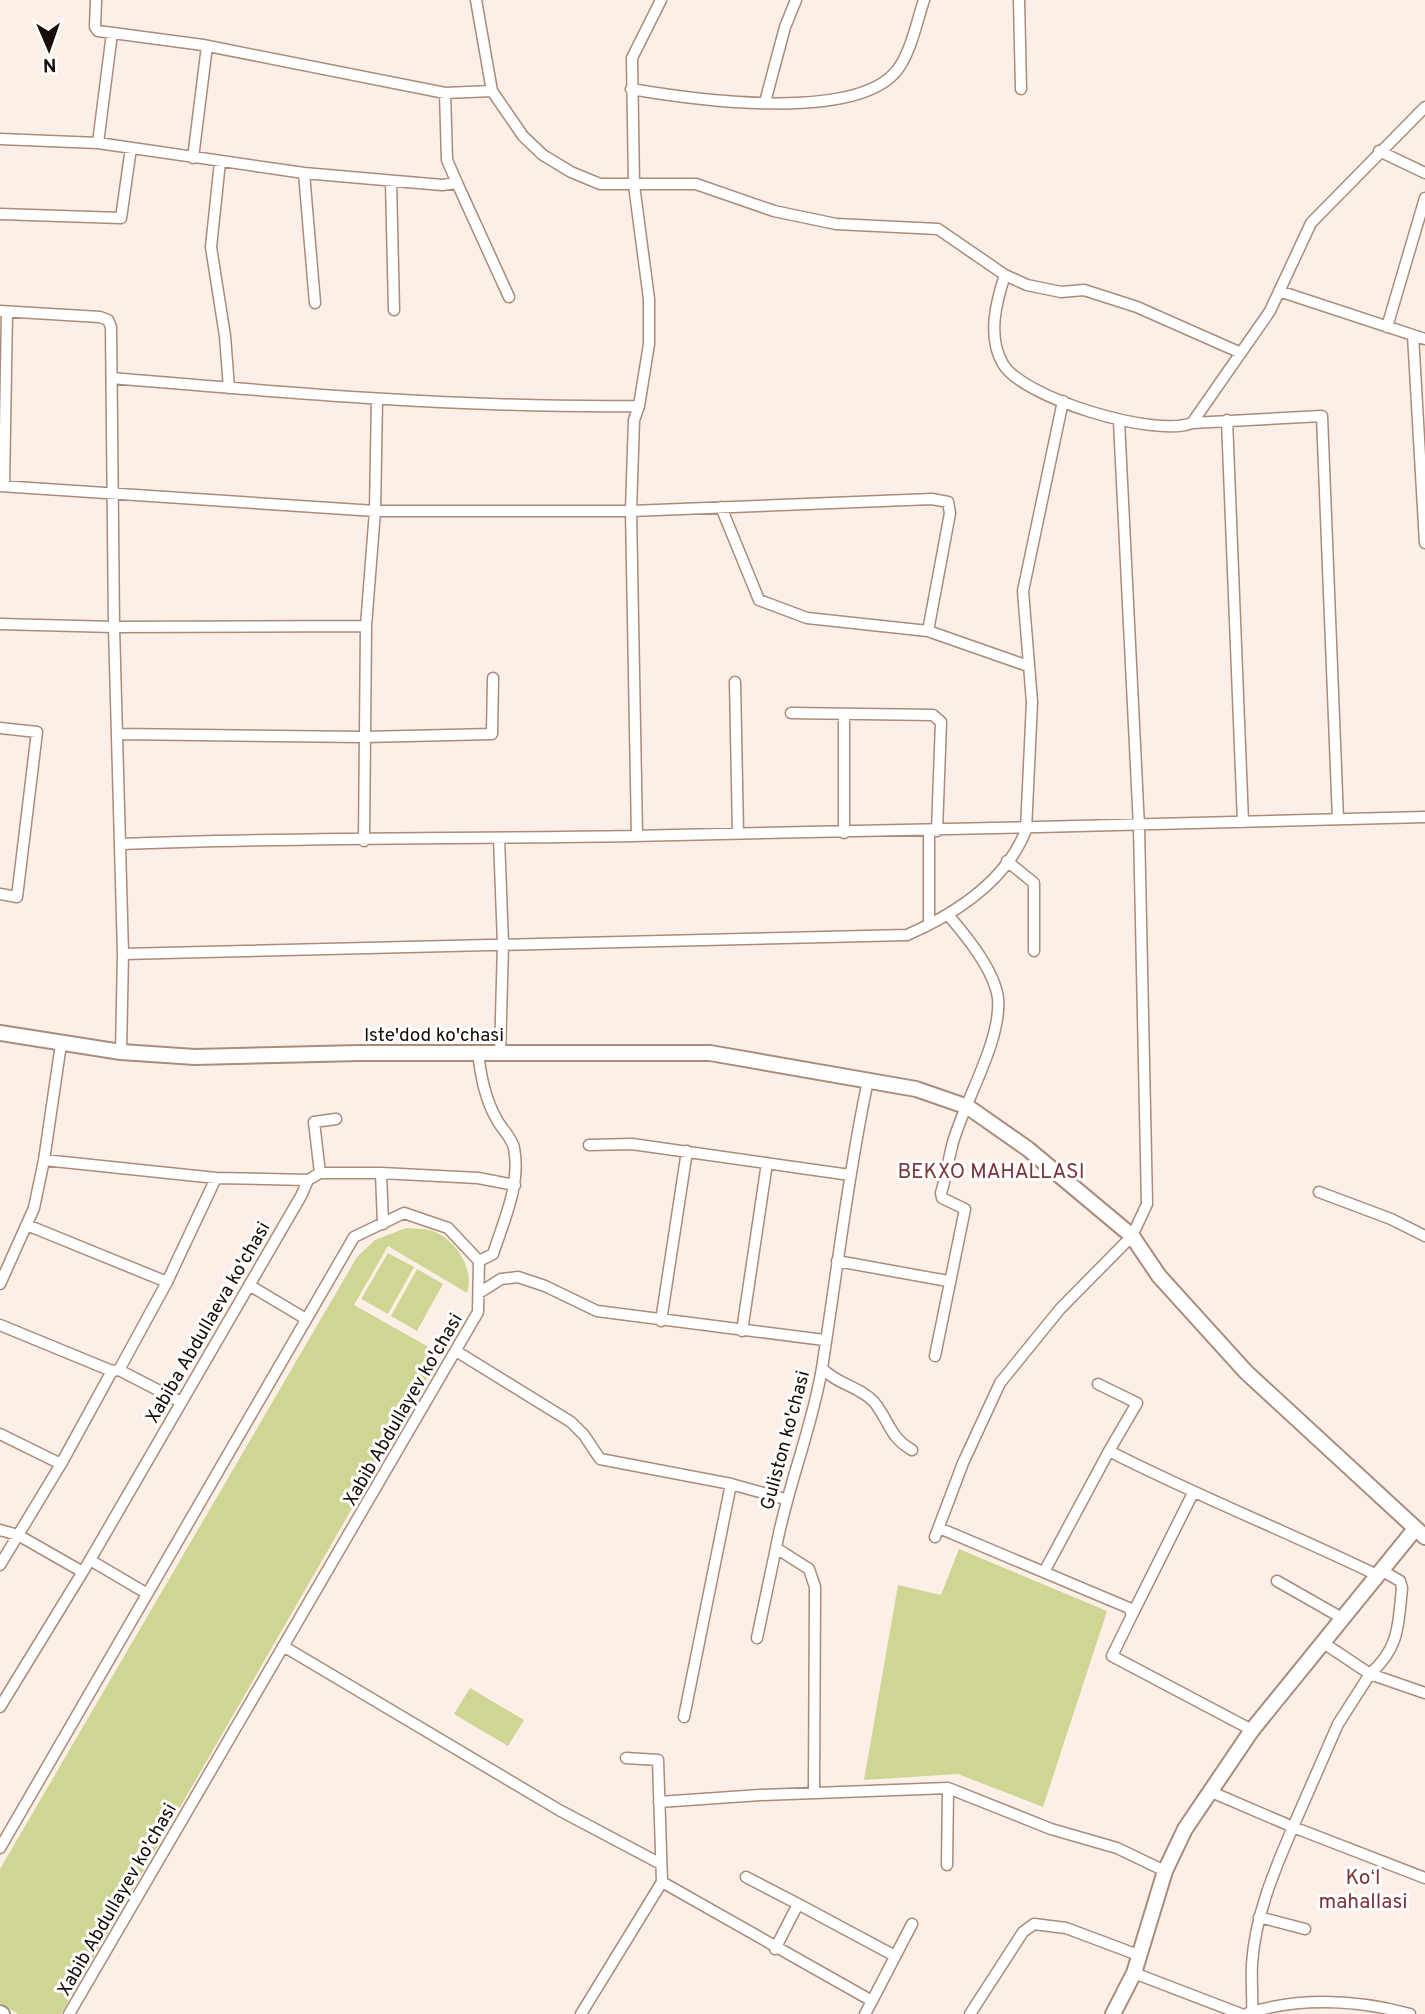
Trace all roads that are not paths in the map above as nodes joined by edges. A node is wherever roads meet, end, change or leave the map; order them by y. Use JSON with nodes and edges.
{"nodes":[{"id":1,"x":96,"y":0,"type":"edge"},
{"id":2,"x":476,"y":0,"type":"edge"},
{"id":3,"x":661,"y":0,"type":"edge"},
{"id":4,"x":796,"y":0,"type":"edge"},
{"id":5,"x":924,"y":0,"type":"edge"},
{"id":6,"x":1019,"y":0,"type":"edge"},
{"id":7,"x":112,"y":33,"type":"junction"},
{"id":8,"x":207,"y":46,"type":"junction"},
{"id":9,"x":631,"y":89,"type":"junction"},
{"id":10,"x":1021,"y":89,"type":"dead end"},
{"id":11,"x":492,"y":91,"type":"junction"},
{"id":12,"x":445,"y":93,"type":"junction"},
{"id":13,"x":765,"y":102,"type":"junction"},
{"id":14,"x":1425,"y":107,"type":"edge"},
{"id":15,"x":0,"y":139,"type":"edge"},
{"id":16,"x":98,"y":143,"type":"junction"},
{"id":17,"x":131,"y":148,"type":"junction"},
{"id":18,"x":1379,"y":151,"type":"junction"},
{"id":19,"x":193,"y":158,"type":"junction"},
{"id":20,"x":220,"y":163,"type":"junction"},
{"id":21,"x":304,"y":173,"type":"junction"},
{"id":22,"x":1425,"y":173,"type":"edge"},
{"id":23,"x":391,"y":182,"type":"junction"},
{"id":24,"x":457,"y":183,"type":"junction"},
{"id":25,"x":634,"y":185,"type":"junction"},
{"id":26,"x":1425,"y":198,"type":"edge"},
{"id":27,"x":0,"y":214,"type":"edge"},
{"id":28,"x":1005,"y":275,"type":"junction"},
{"id":29,"x":1279,"y":292,"type":"junction"},
{"id":30,"x":509,"y":297,"type":"dead end"},
{"id":31,"x":315,"y":303,"type":"dead end"},
{"id":32,"x":394,"y":310,"type":"dead end"},
{"id":33,"x":4,"y":312,"type":"edge"},
{"id":34,"x":1387,"y":327,"type":"junction"},
{"id":35,"x":1413,"y":335,"type":"junction"},
{"id":36,"x":1425,"y":339,"type":"edge"},
{"id":37,"x":1241,"y":352,"type":"junction"},
{"id":38,"x":113,"y":379,"type":"junction"},
{"id":39,"x":229,"y":388,"type":"junction"},
{"id":40,"x":377,"y":399,"type":"junction"},
{"id":41,"x":1063,"y":401,"type":"junction"},
{"id":42,"x":639,"y":406,"type":"junction"},
{"id":43,"x":1227,"y":420,"type":"junction"},
{"id":44,"x":1119,"y":421,"type":"junction"},
{"id":45,"x":1192,"y":423,"type":"junction"},
{"id":46,"x":2,"y":486,"type":"edge"},
{"id":47,"x":114,"y":492,"type":"junction"},
{"id":48,"x":721,"y":507,"type":"junction"},
{"id":49,"x":375,"y":511,"type":"junction"},
{"id":50,"x":631,"y":511,"type":"junction"},
{"id":51,"x":1425,"y":543,"type":"edge"},
{"id":52,"x":0,"y":624,"type":"edge"},
{"id":53,"x":366,"y":626,"type":"junction"},
{"id":54,"x":114,"y":627,"type":"junction"},
{"id":55,"x":928,"y":631,"type":"junction"},
{"id":56,"x":1028,"y":666,"type":"junction"},
{"id":57,"x":493,"y":678,"type":"dead end"},
{"id":58,"x":735,"y":682,"type":"dead end"},
{"id":59,"x":791,"y":713,"type":"dead end"},
{"id":60,"x":844,"y":714,"type":"junction"},
{"id":61,"x":0,"y":728,"type":"edge"},
{"id":62,"x":118,"y":734,"type":"junction"},
{"id":63,"x":364,"y":737,"type":"junction"},
{"id":64,"x":1425,"y":817,"type":"edge"},
{"id":65,"x":1338,"y":819,"type":"junction"},
{"id":66,"x":1243,"y":822,"type":"junction"},
{"id":67,"x":1139,"y":827,"type":"junction"},
{"id":68,"x":1026,"y":830,"type":"junction"},
{"id":69,"x":933,"y":831,"type":"junction"},
{"id":70,"x":738,"y":833,"type":"junction"},
{"id":71,"x":844,"y":833,"type":"junction"},
{"id":72,"x":637,"y":836,"type":"junction"},
{"id":73,"x":499,"y":838,"type":"junction"},
{"id":74,"x":364,"y":841,"type":"junction"},
{"id":75,"x":121,"y":844,"type":"junction"},
{"id":76,"x":1007,"y":861,"type":"junction"},
{"id":77,"x":0,"y":894,"type":"edge"},
{"id":78,"x":949,"y":916,"type":"junction"},
{"id":79,"x":929,"y":924,"type":"junction"},
{"id":80,"x":503,"y":944,"type":"junction"},
{"id":81,"x":1034,"y":951,"type":"dead end"},
{"id":82,"x":123,"y":954,"type":"junction"},
{"id":83,"x":0,"y":1032,"type":"edge"},
{"id":84,"x":61,"y":1044,"type":"junction"},
{"id":85,"x":121,"y":1052,"type":"junction"},
{"id":86,"x":478,"y":1053,"type":"junction"},
{"id":87,"x":500,"y":1054,"type":"junction"},
{"id":88,"x":868,"y":1080,"type":"junction"},
{"id":89,"x":968,"y":1107,"type":"junction"},
{"id":90,"x":336,"y":1119,"type":"dead end"},
{"id":91,"x":589,"y":1145,"type":"dead end"},
{"id":92,"x":687,"y":1151,"type":"junction"},
{"id":93,"x":44,"y":1160,"type":"junction"},
{"id":94,"x":767,"y":1163,"type":"junction"},
{"id":95,"x":320,"y":1173,"type":"junction"},
{"id":96,"x":381,"y":1173,"type":"junction"},
{"id":97,"x":849,"y":1175,"type":"junction"},
{"id":98,"x":216,"y":1178,"type":"junction"},
{"id":99,"x":307,"y":1180,"type":"junction"},
{"id":100,"x":515,"y":1185,"type":"junction"},
{"id":101,"x":1319,"y":1192,"type":"dead end"},
{"id":102,"x":383,"y":1224,"type":"junction"},
{"id":103,"x":27,"y":1225,"type":"junction"},
{"id":104,"x":1132,"y":1236,"type":"junction"},
{"id":105,"x":1425,"y":1236,"type":"edge"},
{"id":106,"x":479,"y":1261,"type":"junction"},
{"id":107,"x":836,"y":1261,"type":"junction"},
{"id":108,"x":948,"y":1281,"type":"junction"},
{"id":109,"x":167,"y":1282,"type":"junction"},
{"id":110,"x":0,"y":1284,"type":"edge"},
{"id":111,"x":248,"y":1285,"type":"junction"},
{"id":112,"x":479,"y":1293,"type":"junction"},
{"id":113,"x":306,"y":1319,"type":"junction"},
{"id":114,"x":661,"y":1321,"type":"junction"},
{"id":115,"x":0,"y":1325,"type":"edge"},
{"id":116,"x":742,"y":1331,"type":"junction"},
{"id":117,"x":824,"y":1340,"type":"junction"},
{"id":118,"x":456,"y":1351,"type":"junction"},
{"id":119,"x":934,"y":1356,"type":"dead end"},
{"id":120,"x":822,"y":1368,"type":"junction"},
{"id":121,"x":115,"y":1370,"type":"junction"},
{"id":122,"x":1098,"y":1384,"type":"dead end"},
{"id":123,"x":181,"y":1402,"type":"junction"},
{"id":124,"x":0,"y":1434,"type":"edge"},
{"id":125,"x":912,"y":1450,"type":"dead end"},
{"id":126,"x":1110,"y":1451,"type":"junction"},
{"id":127,"x":61,"y":1464,"type":"junction"},
{"id":128,"x":731,"y":1483,"type":"junction"},
{"id":129,"x":1193,"y":1493,"type":"junction"},
{"id":130,"x":785,"y":1499,"type":"junction"},
{"id":131,"x":0,"y":1530,"type":"edge"},
{"id":132,"x":1420,"y":1533,"type":"edge"},
{"id":133,"x":18,"y":1535,"type":"junction"},
{"id":134,"x":776,"y":1548,"type":"junction"},
{"id":135,"x":90,"y":1560,"type":"junction"},
{"id":136,"x":0,"y":1565,"type":"edge"},
{"id":137,"x":81,"y":1570,"type":"junction"},
{"id":138,"x":1044,"y":1572,"type":"junction"},
{"id":139,"x":1379,"y":1573,"type":"junction"},
{"id":140,"x":1277,"y":1581,"type":"dead end"},
{"id":141,"x":146,"y":1593,"type":"junction"},
{"id":142,"x":1132,"y":1615,"type":"junction"},
{"id":143,"x":1342,"y":1618,"type":"junction"},
{"id":144,"x":757,"y":1638,"type":"dead end"},
{"id":145,"x":1322,"y":1642,"type":"junction"},
{"id":146,"x":283,"y":1646,"type":"junction"},
{"id":147,"x":1370,"y":1674,"type":"junction"},
{"id":148,"x":1425,"y":1693,"type":"edge"},
{"id":149,"x":0,"y":1707,"type":"edge"},
{"id":150,"x":684,"y":1717,"type":"dead end"},
{"id":151,"x":1252,"y":1730,"type":"junction"},
{"id":152,"x":626,"y":1758,"type":"dead end"},
{"id":153,"x":948,"y":1788,"type":"junction"},
{"id":154,"x":1209,"y":1791,"type":"junction"},
{"id":155,"x":814,"y":1793,"type":"junction"},
{"id":156,"x":659,"y":1802,"type":"junction"},
{"id":157,"x":1293,"y":1827,"type":"junction"},
{"id":158,"x":0,"y":1848,"type":"edge"},
{"id":159,"x":661,"y":1864,"type":"junction"},
{"id":160,"x":947,"y":1865,"type":"dead end"},
{"id":161,"x":1165,"y":1871,"type":"junction"},
{"id":162,"x":746,"y":1877,"type":"dead end"},
{"id":163,"x":1425,"y":1878,"type":"edge"},
{"id":164,"x":662,"y":1882,"type":"junction"},
{"id":165,"x":798,"y":1904,"type":"junction"},
{"id":166,"x":1259,"y":1917,"type":"junction"},
{"id":167,"x":912,"y":1924,"type":"dead end"},
{"id":168,"x":1305,"y":1929,"type":"dead end"},
{"id":169,"x":775,"y":1948,"type":"junction"},
{"id":170,"x":1138,"y":1955,"type":"junction"},
{"id":171,"x":895,"y":1956,"type":"junction"},
{"id":172,"x":1134,"y":1973,"type":"junction"},
{"id":173,"x":872,"y":2001,"type":"junction"},
{"id":174,"x":1250,"y":2013,"type":"edge"},
{"id":175,"x":69,"y":2014,"type":"edge"},
{"id":176,"x":580,"y":2014,"type":"edge"},
{"id":177,"x":865,"y":2014,"type":"edge"},
{"id":178,"x":971,"y":2014,"type":"edge"},
{"id":179,"x":1113,"y":2014,"type":"edge"},
{"id":180,"x":1241,"y":2014,"type":"edge"},
{"id":181,"x":1410,"y":2014,"type":"edge"}],
"edges":[{"from":1,"to":7,"type":"street"},
{"from":2,"to":11,"type":"street"},
{"from":3,"to":9,"type":"street"},
{"from":4,"to":13,"type":"street"},
{"from":5,"to":13,"type":"street"},
{"from":6,"to":10,"type":"street"},
{"from":7,"to":8,"type":"street"},
{"from":7,"to":16,"type":"street"},
{"from":8,"to":12,"type":"street"},
{"from":8,"to":19,"type":"street"},
{"from":9,"to":13,"type":"street"},
{"from":9,"to":25,"type":"street"},
{"from":11,"to":12,"type":"street"},
{"from":11,"to":25,"type":"street"},
{"from":12,"to":24,"type":"street"},
{"from":14,"to":18,"type":"street"},
{"from":15,"to":16,"type":"street"},
{"from":16,"to":17,"type":"street"},
{"from":17,"to":19,"type":"street"},
{"from":17,"to":27,"type":"street"},
{"from":18,"to":22,"type":"street"},
{"from":18,"to":29,"type":"street"},
{"from":19,"to":20,"type":"street"},
{"from":20,"to":21,"type":"street"},
{"from":20,"to":39,"type":"street"},
{"from":21,"to":23,"type":"street"},
{"from":21,"to":31,"type":"street"},
{"from":23,"to":24,"type":"street"},
{"from":23,"to":32,"type":"street"},
{"from":24,"to":30,"type":"street"},
{"from":25,"to":28,"type":"street"},
{"from":25,"to":42,"type":"street"},
{"from":26,"to":34,"type":"street"},
{"from":28,"to":37,"type":"street"},
{"from":28,"to":41,"type":"street"},
{"from":29,"to":34,"type":"street"},
{"from":29,"to":37,"type":"street"},
{"from":33,"to":38,"type":"street"},
{"from":33,"to":46,"type":"street"},
{"from":34,"to":35,"type":"street"},
{"from":35,"to":36,"type":"street"},
{"from":35,"to":51,"type":"street"},
{"from":37,"to":45,"type":"street"},
{"from":38,"to":39,"type":"street"},
{"from":38,"to":47,"type":"street"},
{"from":39,"to":40,"type":"street"},
{"from":40,"to":42,"type":"street"},
{"from":40,"to":49,"type":"street"},
{"from":41,"to":44,"type":"street"},
{"from":41,"to":56,"type":"street"},
{"from":42,"to":50,"type":"street"},
{"from":43,"to":45,"type":"street"},
{"from":43,"to":65,"type":"street"},
{"from":43,"to":66,"type":"street"},
{"from":44,"to":45,"type":"street"},
{"from":44,"to":67,"type":"street"},
{"from":46,"to":47,"type":"street"},
{"from":47,"to":49,"type":"street"},
{"from":47,"to":54,"type":"street"},
{"from":48,"to":50,"type":"street"},
{"from":48,"to":55,"type":"street"},
{"from":48,"to":55,"type":"street"},
{"from":49,"to":50,"type":"street"},
{"from":49,"to":53,"type":"street"},
{"from":50,"to":72,"type":"street"},
{"from":52,"to":54,"type":"street"},
{"from":53,"to":54,"type":"street"},
{"from":53,"to":63,"type":"street"},
{"from":54,"to":62,"type":"street"},
{"from":55,"to":56,"type":"street"},
{"from":56,"to":68,"type":"street"},
{"from":57,"to":63,"type":"street"},
{"from":58,"to":70,"type":"street"},
{"from":59,"to":60,"type":"street"},
{"from":60,"to":69,"type":"street"},
{"from":60,"to":71,"type":"street"},
{"from":61,"to":77,"type":"street"},
{"from":62,"to":63,"type":"street"},
{"from":62,"to":75,"type":"street"},
{"from":63,"to":74,"type":"street"},
{"from":64,"to":65,"type":"street"},
{"from":65,"to":66,"type":"street"},
{"from":66,"to":67,"type":"street"},
{"from":67,"to":68,"type":"street"},
{"from":67,"to":104,"type":"street"},
{"from":68,"to":69,"type":"street"},
{"from":68,"to":76,"type":"street"},
{"from":69,"to":71,"type":"street"},
{"from":69,"to":79,"type":"street"},
{"from":70,"to":71,"type":"street"},
{"from":70,"to":72,"type":"street"},
{"from":72,"to":73,"type":"street"},
{"from":73,"to":74,"type":"street"},
{"from":73,"to":80,"type":"street"},
{"from":74,"to":75,"type":"street"},
{"from":75,"to":82,"type":"street"},
{"from":76,"to":78,"type":"street"},
{"from":76,"to":81,"type":"street"},
{"from":78,"to":79,"type":"street"},
{"from":78,"to":89,"type":"street"},
{"from":79,"to":80,"type":"street"},
{"from":80,"to":82,"type":"street"},
{"from":80,"to":87,"type":"street"},
{"from":82,"to":85,"type":"street"},
{"from":83,"to":84,"type":"street","name":"Iste'dod ko'chasi"},
{"from":84,"to":85,"type":"street","name":"Iste'dod ko'chasi"},
{"from":84,"to":93,"type":"street"},
{"from":85,"to":86,"type":"street","name":"Iste'dod ko'chasi"},
{"from":86,"to":87,"type":"street","name":"Iste'dod ko'chasi"},
{"from":86,"to":100,"type":"street"},
{"from":87,"to":88,"type":"street","name":"Iste'dod ko'chasi"},
{"from":88,"to":89,"type":"street","name":"Iste'dod ko'chasi"},
{"from":88,"to":97,"type":"street","name":"Guliston ko'chasi"},
{"from":89,"to":104,"type":"street","name":"Iste'dod ko'chasi"},
{"from":89,"to":108,"type":"street"},
{"from":90,"to":95,"type":"street"},
{"from":91,"to":92,"type":"street"},
{"from":92,"to":94,"type":"street"},
{"from":92,"to":114,"type":"street"},
{"from":93,"to":98,"type":"street"},
{"from":93,"to":103,"type":"street"},
{"from":94,"to":97,"type":"street"},
{"from":94,"to":116,"type":"street"},
{"from":95,"to":96,"type":"street"},
{"from":95,"to":99,"type":"street"},
{"from":96,"to":100,"type":"street"},
{"from":96,"to":102,"type":"street"},
{"from":97,"to":107,"type":"street","name":"Guliston ko'chasi"},
{"from":98,"to":99,"type":"street"},
{"from":98,"to":109,"type":"street"},
{"from":99,"to":111,"type":"street","name":"Xabiba Abdullaeva ko'chasi"},
{"from":100,"to":106,"type":"street"},
{"from":101,"to":105,"type":"street"},
{"from":102,"to":106,"type":"street"},
{"from":102,"to":113,"type":"street"},
{"from":103,"to":109,"type":"street"},
{"from":103,"to":110,"type":"street"},
{"from":104,"to":132,"type":"street","name":"Iste'dod ko'chasi"},
{"from":104,"to":138,"type":"street"},
{"from":106,"to":112,"type":"street","name":"Xabib Abdullayev ko'chasi"},
{"from":107,"to":108,"type":"street"},
{"from":107,"to":117,"type":"street","name":"Guliston ko'chasi"},
{"from":108,"to":119,"type":"street"},
{"from":109,"to":121,"type":"street"},
{"from":111,"to":113,"type":"street"},
{"from":111,"to":123,"type":"street","name":"Xabiba Abdullaeva ko'chasi"},
{"from":112,"to":114,"type":"street"},
{"from":112,"to":118,"type":"street","name":"Xabib Abdullayev ko'chasi"},
{"from":113,"to":141,"type":"street"},
{"from":114,"to":116,"type":"street"},
{"from":115,"to":121,"type":"street"},
{"from":116,"to":117,"type":"street"},
{"from":117,"to":120,"type":"street","name":"Guliston ko'chasi"},
{"from":118,"to":128,"type":"street"},
{"from":118,"to":146,"type":"street","name":"Xabib Abdullayev ko'chasi"},
{"from":120,"to":125,"type":"street"},
{"from":120,"to":130,"type":"street","name":"Guliston ko'chasi"},
{"from":121,"to":123,"type":"street"},
{"from":121,"to":127,"type":"street"},
{"from":122,"to":126,"type":"street"},
{"from":123,"to":135,"type":"street","name":"Xabiba Abdullaeva ko'chasi"},
{"from":124,"to":127,"type":"street"},
{"from":126,"to":129,"type":"street"},
{"from":126,"to":138,"type":"street"},
{"from":127,"to":133,"type":"street"},
{"from":128,"to":130,"type":"street"},
{"from":128,"to":150,"type":"street"},
{"from":129,"to":139,"type":"street"},
{"from":129,"to":142,"type":"street"},
{"from":130,"to":134,"type":"street","name":"Guliston ko'chasi"},
{"from":131,"to":133,"type":"street"},
{"from":132,"to":139,"type":"street"},
{"from":133,"to":136,"type":"street"},
{"from":133,"to":137,"type":"street"},
{"from":134,"to":144,"type":"street","name":"Guliston ko'chasi"},
{"from":134,"to":155,"type":"street"},
{"from":135,"to":137,"type":"street","name":"Xabiba Abdullaeva ko'chasi"},
{"from":135,"to":141,"type":"street"},
{"from":137,"to":149,"type":"street","name":"Xabiba Abdullaeva ko'chasi"},
{"from":138,"to":142,"type":"street"},
{"from":139,"to":143,"type":"street"},
{"from":139,"to":147,"type":"street"},
{"from":140,"to":143,"type":"street"},
{"from":141,"to":158,"type":"street"},
{"from":142,"to":151,"type":"street"},
{"from":143,"to":145,"type":"street"},
{"from":145,"to":147,"type":"street"},
{"from":145,"to":151,"type":"street"},
{"from":146,"to":159,"type":"street"},
{"from":146,"to":175,"type":"street","name":"Xabib Abdullayev ko'chasi"},
{"from":147,"to":148,"type":"street"},
{"from":147,"to":157,"type":"street"},
{"from":151,"to":154,"type":"street"},
{"from":152,"to":156,"type":"street"},
{"from":153,"to":155,"type":"street"},
{"from":153,"to":160,"type":"street"},
{"from":153,"to":161,"type":"street"},
{"from":154,"to":157,"type":"street"},
{"from":154,"to":161,"type":"street"},
{"from":155,"to":156,"type":"street"},
{"from":156,"to":159,"type":"street"},
{"from":157,"to":163,"type":"street"},
{"from":157,"to":166,"type":"street"},
{"from":159,"to":164,"type":"street"},
{"from":161,"to":170,"type":"street"},
{"from":162,"to":165,"type":"street"},
{"from":164,"to":169,"type":"street"},
{"from":164,"to":176,"type":"street"},
{"from":165,"to":169,"type":"street"},
{"from":165,"to":171,"type":"street"},
{"from":166,"to":168,"type":"street"},
{"from":166,"to":174,"type":"street"},
{"from":167,"to":171,"type":"street"},
{"from":169,"to":173,"type":"street"},
{"from":170,"to":172,"type":"street"},
{"from":170,"to":178,"type":"street"},
{"from":171,"to":173,"type":"street"},
{"from":172,"to":179,"type":"street"},
{"from":172,"to":180,"type":"street"},
{"from":173,"to":177,"type":"street"},
{"from":174,"to":181,"type":"street"}]}
